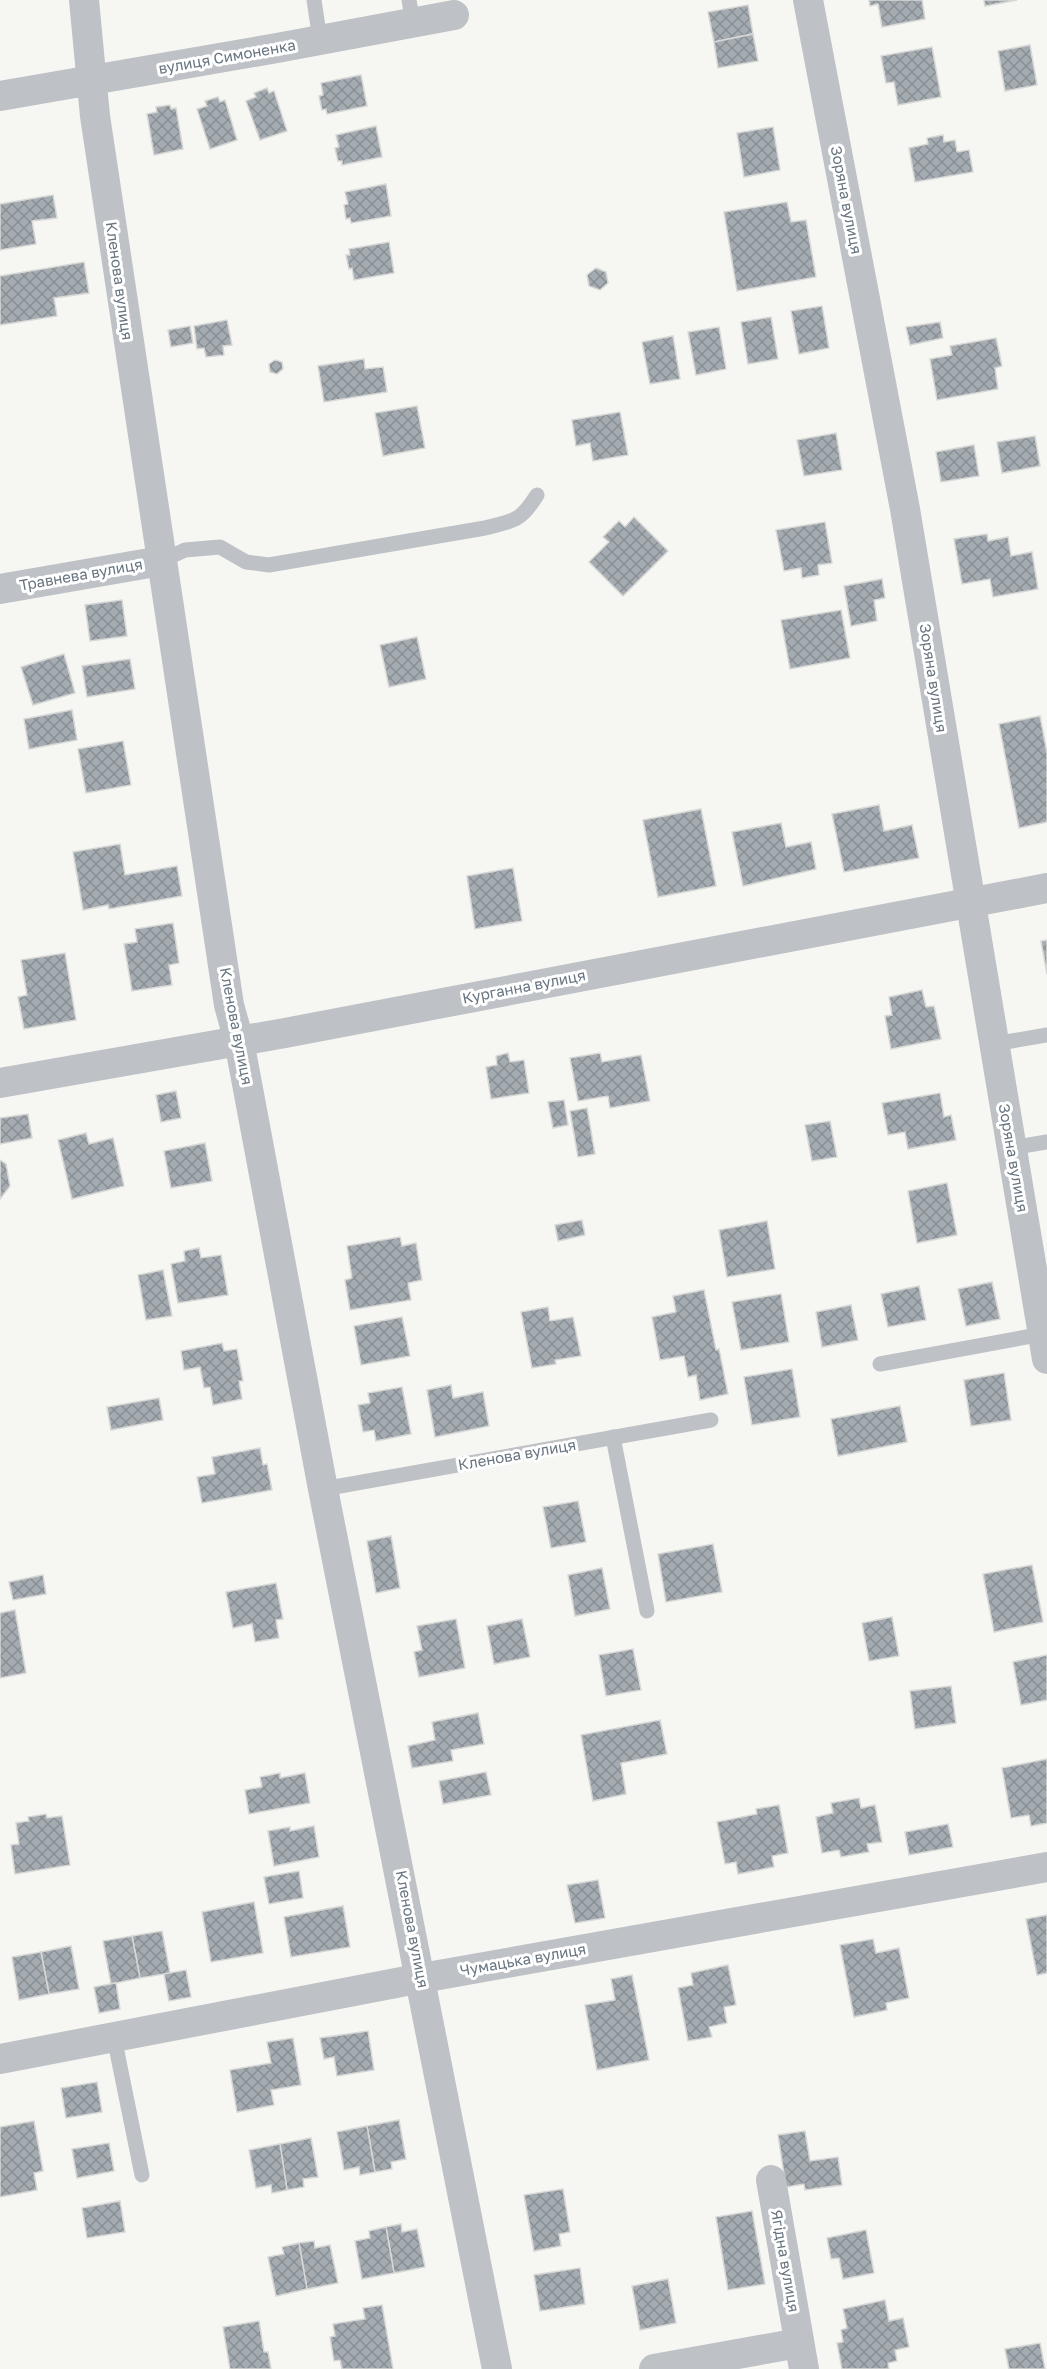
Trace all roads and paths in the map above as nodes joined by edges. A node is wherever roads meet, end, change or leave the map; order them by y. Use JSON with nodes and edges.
{"nodes":[{"id":1,"x":84,"y":0,"type":"edge"},
{"id":2,"x":314,"y":0,"type":"edge"},
{"id":3,"x":808,"y":0,"type":"edge"},
{"id":4,"x":411,"y":11,"type":"edge"},
{"id":5,"x":454,"y":15,"type":"dead end"},
{"id":6,"x":320,"y":40,"type":"junction"},
{"id":7,"x":93,"y":81,"type":"junction"},
{"id":8,"x":0,"y":96,"type":"edge"},
{"id":9,"x":537,"y":495,"type":"dead end"},
{"id":10,"x":161,"y":561,"type":"junction"},
{"id":11,"x":0,"y":589,"type":"edge"},
{"id":12,"x":1047,"y":888,"type":"edge"},
{"id":13,"x":970,"y":902,"type":"junction"},
{"id":14,"x":1047,"y":1035,"type":"edge"},
{"id":15,"x":239,"y":1041,"type":"junction"},
{"id":16,"x":994,"y":1044,"type":"junction"},
{"id":17,"x":0,"y":1083,"type":"edge"},
{"id":18,"x":1047,"y":1142,"type":"edge"},
{"id":19,"x":1011,"y":1148,"type":"junction"},
{"id":20,"x":1045,"y":1346,"type":"edge"},
{"id":21,"x":880,"y":1364,"type":"dead end"},
{"id":22,"x":711,"y":1420,"type":"dead end"},
{"id":23,"x":613,"y":1437,"type":"junction"},
{"id":24,"x":323,"y":1489,"type":"junction"},
{"id":25,"x":647,"y":1611,"type":"dead end"},
{"id":26,"x":1047,"y":1867,"type":"edge"},
{"id":27,"x":422,"y":1978,"type":"junction"},
{"id":28,"x":114,"y":2037,"type":"junction"},
{"id":29,"x":0,"y":2059,"type":"edge"},
{"id":30,"x":142,"y":2175,"type":"dead end"},
{"id":31,"x":771,"y":2180,"type":"dead end"},
{"id":32,"x":802,"y":2356,"type":"edge"},
{"id":33,"x":497,"y":2369,"type":"edge"},
{"id":34,"x":654,"y":2369,"type":"edge"}],
"edges":[{"from":1,"to":7,"type":"street","name":"Кленова вулиця"},
{"from":2,"to":6,"type":"lane"},
{"from":3,"to":13,"type":"street","name":"Зоряна вулиця"},
{"from":4,"to":5,"type":"street","name":"вулиця Симоненка"},
{"from":4,"to":6,"type":"street","name":"вулиця Симоненка"},
{"from":6,"to":7,"type":"street","name":"вулиця Симоненка"},
{"from":7,"to":8,"type":"street","name":"вулиця Симоненка"},
{"from":7,"to":10,"type":"street","name":"Кленова вулиця"},
{"from":9,"to":10,"type":"lane"},
{"from":10,"to":11,"type":"street","name":"Травнева вулиця"},
{"from":10,"to":15,"type":"street","name":"Кленова вулиця"},
{"from":12,"to":13,"type":"street","name":"Курганна вулиця"},
{"from":13,"to":15,"type":"street","name":"Курганна вулиця"},
{"from":13,"to":16,"type":"street","name":"Зоряна вулиця"},
{"from":14,"to":16,"type":"lane"},
{"from":15,"to":17,"type":"street","name":"Курганна вулиця"},
{"from":15,"to":24,"type":"street","name":"Кленова вулиця"},
{"from":16,"to":19,"type":"street","name":"Зоряна вулиця"},
{"from":18,"to":19,"type":"lane"},
{"from":19,"to":20,"type":"street","name":"Зоряна вулиця"},
{"from":20,"to":21,"type":"lane"},
{"from":22,"to":23,"type":"lane","name":"Кленова вулиця"},
{"from":23,"to":24,"type":"lane","name":"Кленова вулиця"},
{"from":23,"to":25,"type":"lane"},
{"from":24,"to":27,"type":"street","name":"Кленова вулиця"},
{"from":26,"to":27,"type":"street","name":"Чумацька вулиця"},
{"from":27,"to":28,"type":"street","name":"Чумацька вулиця"},
{"from":27,"to":33,"type":"street","name":"Кленова вулиця"},
{"from":28,"to":29,"type":"street","name":"Чумацька вулиця"},
{"from":28,"to":30,"type":"lane"},
{"from":31,"to":32,"type":"street","name":"Ягідна вулиця"},
{"from":32,"to":34,"type":"street","name":"Ягідна вулиця"}]}
